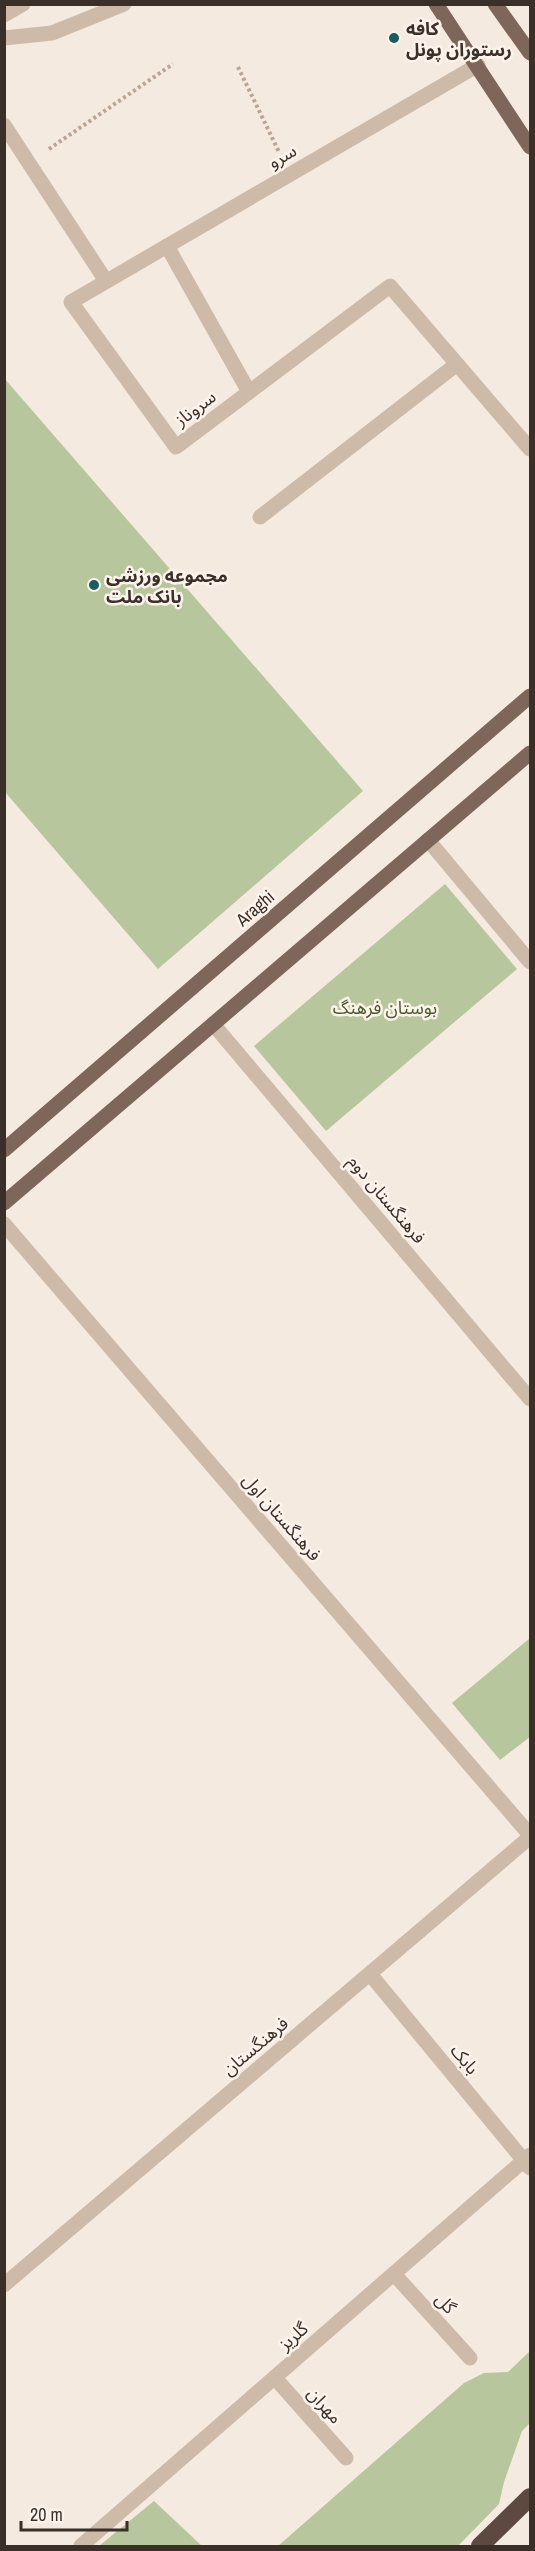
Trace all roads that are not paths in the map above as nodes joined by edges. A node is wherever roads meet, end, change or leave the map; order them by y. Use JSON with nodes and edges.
{"nodes":[{"id":1,"x":23,"y":4,"type":"edge"},
{"id":2,"x":124,"y":4,"type":"edge"},
{"id":3,"x":436,"y":4,"type":"edge"},
{"id":4,"x":495,"y":4,"type":"edge"},
{"id":5,"x":4,"y":15,"type":"edge"},
{"id":6,"x":4,"y":38,"type":"edge"},
{"id":7,"x":531,"y":53,"type":"edge"},
{"id":8,"x":478,"y":65,"type":"junction"},
{"id":9,"x":4,"y":125,"type":"edge"},
{"id":10,"x":9,"y":142,"type":"edge"},
{"id":11,"x":531,"y":147,"type":"edge"},
{"id":12,"x":167,"y":246,"type":"junction"},
{"id":13,"x":106,"y":281,"type":"junction"},
{"id":14,"x":457,"y":364,"type":"junction"},
{"id":15,"x":249,"y":392,"type":"junction"},
{"id":16,"x":531,"y":449,"type":"edge"},
{"id":17,"x":260,"y":517,"type":"dead end"},
{"id":18,"x":531,"y":696,"type":"edge"},
{"id":19,"x":531,"y":753,"type":"edge"},
{"id":20,"x":428,"y":840,"type":"junction"},
{"id":21,"x":531,"y":962,"type":"edge"},
{"id":22,"x":213,"y":1024,"type":"junction"},
{"id":23,"x":4,"y":1150,"type":"edge"},
{"id":24,"x":4,"y":1203,"type":"edge"},
{"id":25,"x":4,"y":1224,"type":"edge"},
{"id":26,"x":531,"y":1399,"type":"edge"},
{"id":27,"x":531,"y":1836,"type":"edge"},
{"id":28,"x":370,"y":1974,"type":"junction"},
{"id":29,"x":528,"y":2161,"type":"edge"},
{"id":30,"x":394,"y":2274,"type":"junction"},
{"id":31,"x":6,"y":2282,"type":"edge"},
{"id":32,"x":470,"y":2358,"type":"dead end"},
{"id":33,"x":275,"y":2378,"type":"junction"},
{"id":34,"x":346,"y":2458,"type":"dead end"},
{"id":35,"x":531,"y":2497,"type":"edge"},
{"id":36,"x":81,"y":2547,"type":"edge"},
{"id":37,"x":480,"y":2547,"type":"edge"}],
"edges":[{"from":1,"to":5,"type":"street"},
{"from":2,"to":6,"type":"street"},
{"from":3,"to":8,"type":"main road"},
{"from":4,"to":7,"type":"main road"},
{"from":8,"to":11,"type":"main road"},
{"from":8,"to":12,"type":"street","name":"سرو"},
{"from":9,"to":10,"type":"street"},
{"from":10,"to":13,"type":"street"},
{"from":12,"to":13,"type":"street","name":"سرو"},
{"from":12,"to":15,"type":"street"},
{"from":13,"to":15,"type":"street","name":"سروناز"},
{"from":14,"to":15,"type":"street","name":"سروناز"},
{"from":14,"to":16,"type":"street","name":"سروناز"},
{"from":14,"to":17,"type":"street"},
{"from":18,"to":23,"type":"main road","name":"Araghi"},
{"from":19,"to":20,"type":"main road"},
{"from":20,"to":21,"type":"street"},
{"from":20,"to":22,"type":"main road"},
{"from":22,"to":24,"type":"main road"},
{"from":22,"to":26,"type":"street","name":"فرهنگستان دوم"},
{"from":25,"to":27,"type":"street","name":"فرهنگستان اول"},
{"from":27,"to":28,"type":"street","name":"فرهنگستان"},
{"from":28,"to":29,"type":"street","name":"بابک"},
{"from":28,"to":31,"type":"street","name":"فرهنگستان"},
{"from":29,"to":30,"type":"street","name":"گلریز"},
{"from":30,"to":32,"type":"street","name":"گل"},
{"from":30,"to":33,"type":"street","name":"گلریز"},
{"from":33,"to":34,"type":"street","name":"مهران"},
{"from":33,"to":36,"type":"street","name":"گلریز"},
{"from":35,"to":37,"type":"highway"}]}
